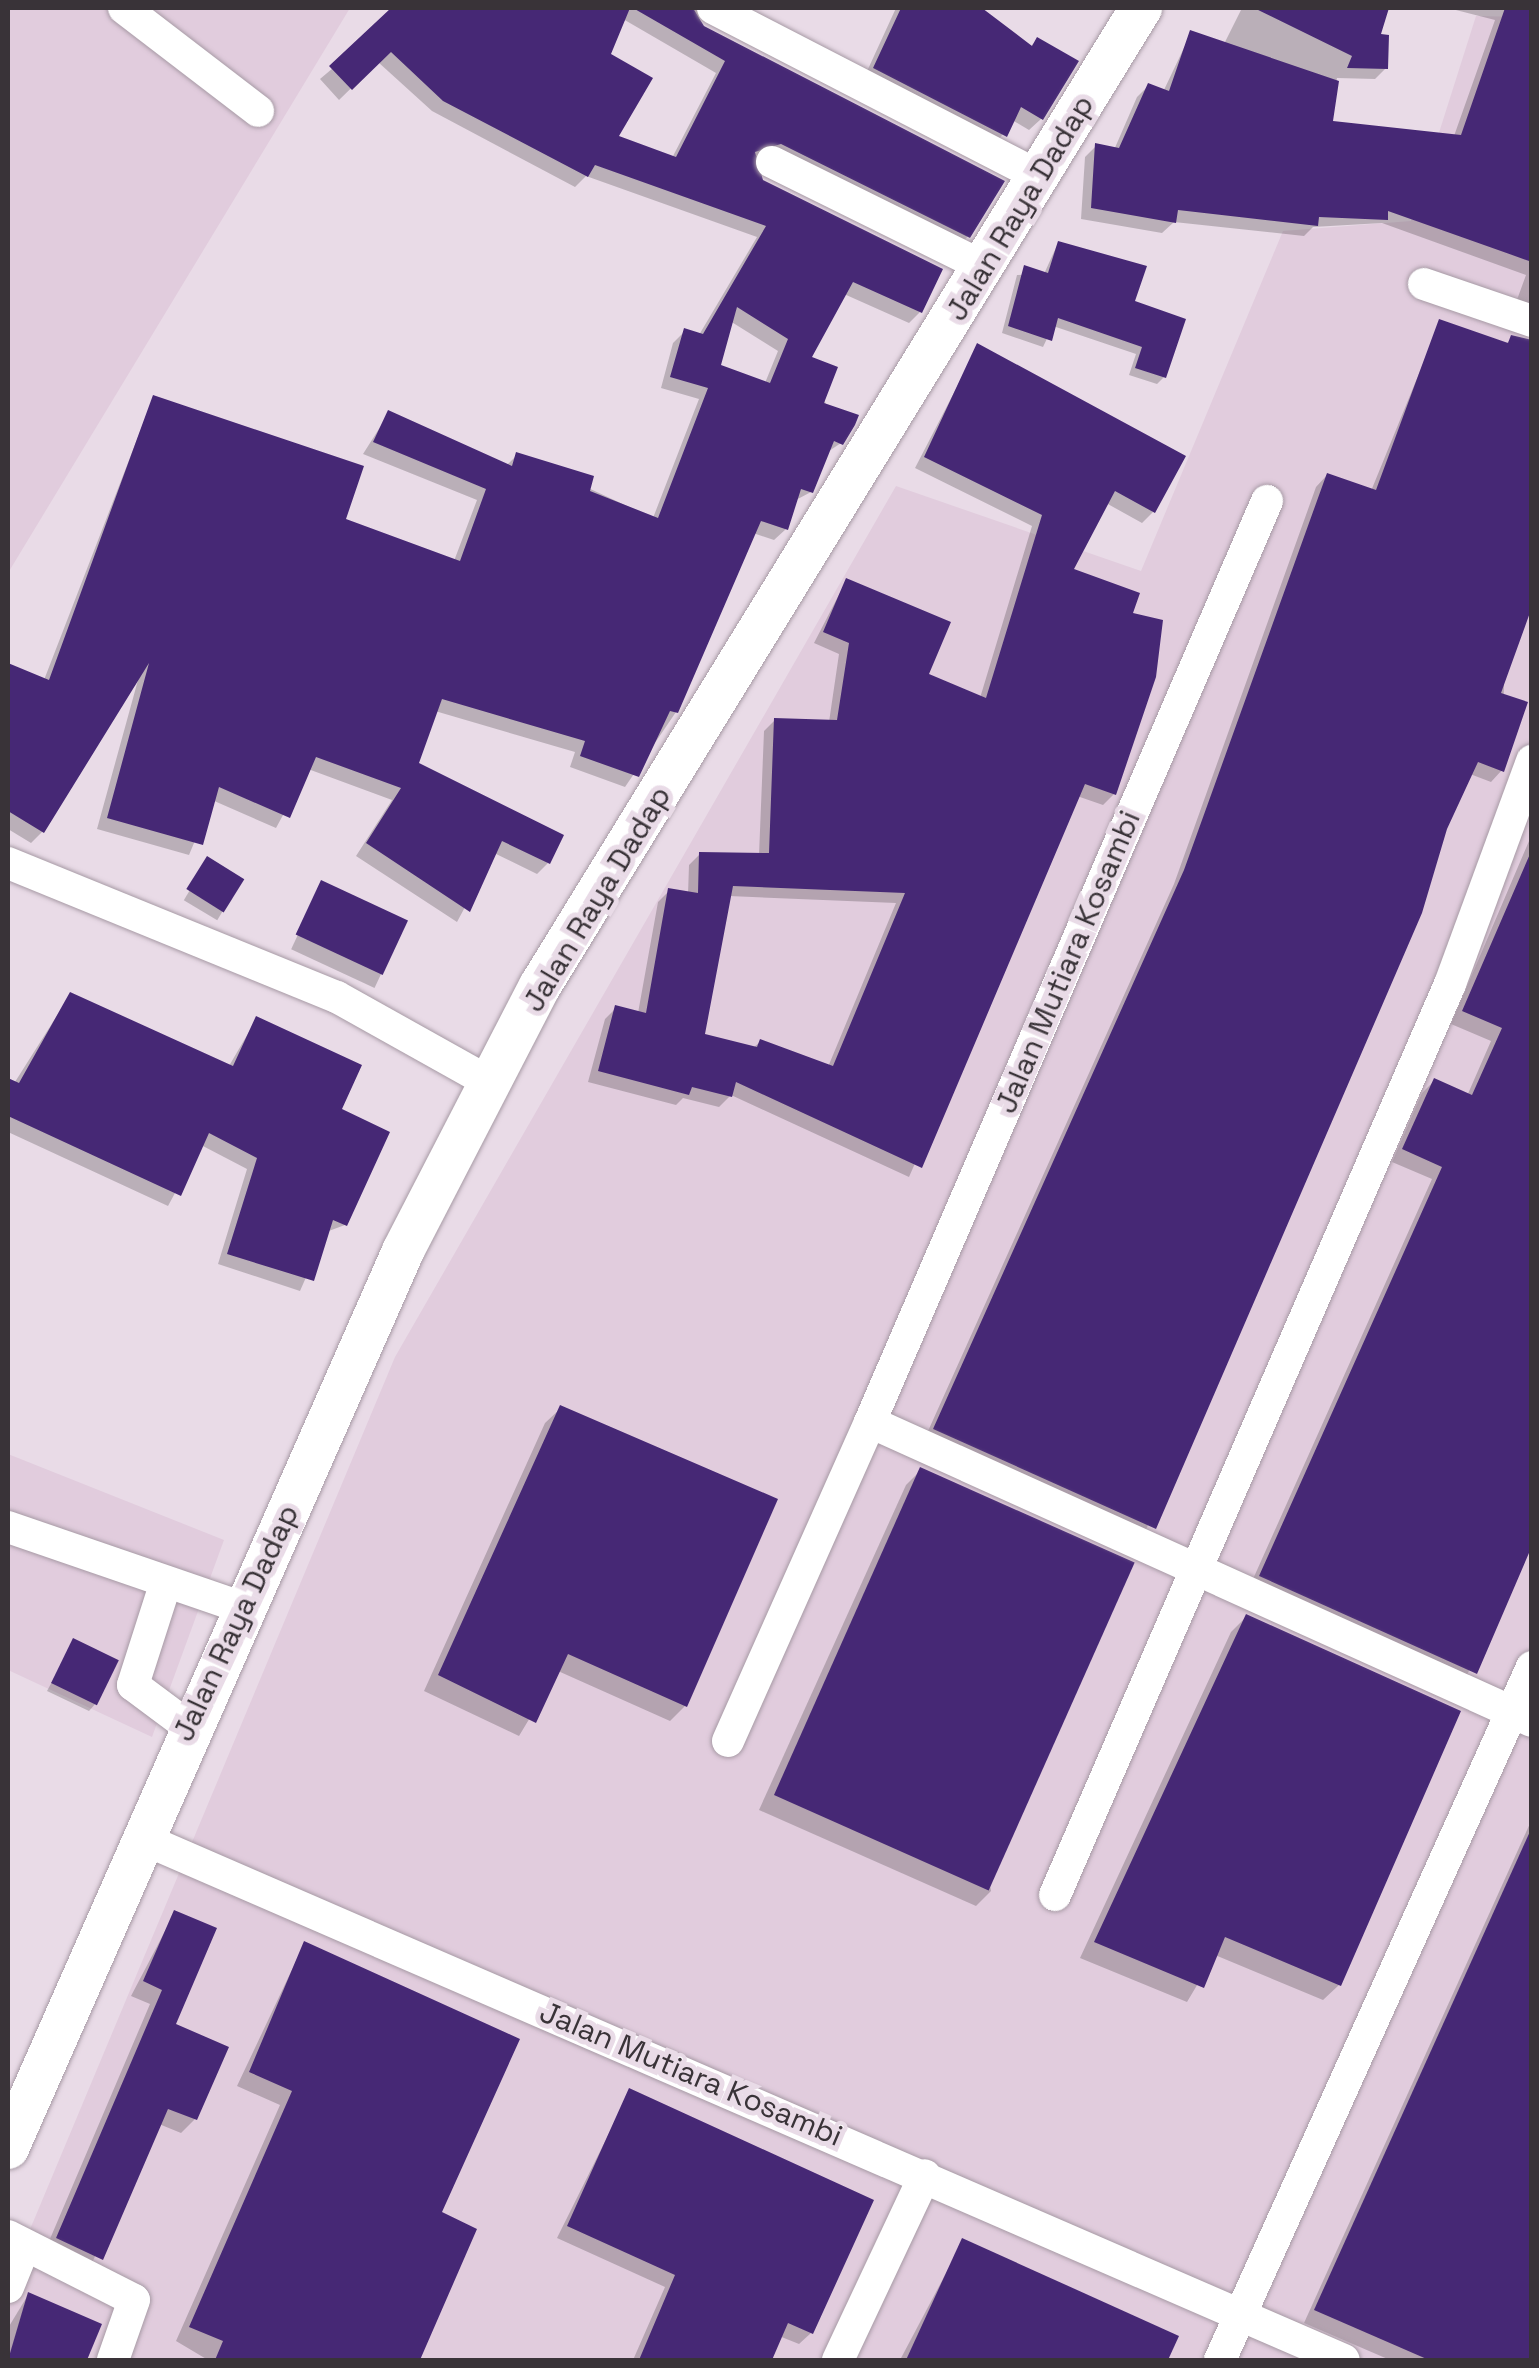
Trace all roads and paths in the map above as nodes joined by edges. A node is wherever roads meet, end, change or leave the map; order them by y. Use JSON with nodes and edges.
{"nodes":[{"id":1,"x":124,"y":8,"type":"edge"},
{"id":2,"x":713,"y":8,"type":"edge"},
{"id":3,"x":1141,"y":8,"type":"edge"},
{"id":4,"x":258,"y":112,"type":"dead end"},
{"id":5,"x":772,"y":162,"type":"dead end"},
{"id":6,"x":1040,"y":176,"type":"junction"},
{"id":7,"x":984,"y":268,"type":"junction"},
{"id":8,"x":1424,"y":284,"type":"dead end"},
{"id":9,"x":1532,"y":322,"type":"edge"},
{"id":10,"x":1267,"y":502,"type":"dead end"},
{"id":11,"x":1532,"y":761,"type":"edge"},
{"id":12,"x":8,"y":864,"type":"edge"},
{"id":13,"x":491,"y":1083,"type":"junction"},
{"id":14,"x":870,"y":1422,"type":"junction"},
{"id":15,"x":8,"y":1526,"type":"edge"},
{"id":16,"x":1194,"y":1571,"type":"junction"},
{"id":17,"x":166,"y":1582,"type":"junction"},
{"id":18,"x":240,"y":1607,"type":"junction"},
{"id":19,"x":1532,"y":1667,"type":"edge"},
{"id":20,"x":1521,"y":1717,"type":"edge"},
{"id":21,"x":188,"y":1726,"type":"junction"},
{"id":22,"x":728,"y":1741,"type":"dead end"},
{"id":23,"x":159,"y":1844,"type":"junction"},
{"id":24,"x":1055,"y":1895,"type":"dead end"},
{"id":25,"x":8,"y":2148,"type":"edge"},
{"id":26,"x":924,"y":2176,"type":"junction"},
{"id":27,"x":16,"y":2240,"type":"edge"},
{"id":28,"x":8,"y":2288,"type":"edge"},
{"id":29,"x":1240,"y":2314,"type":"junction"},
{"id":30,"x":113,"y":2360,"type":"edge"},
{"id":31,"x":838,"y":2360,"type":"edge"},
{"id":32,"x":1220,"y":2360,"type":"edge"},
{"id":33,"x":1344,"y":2360,"type":"edge"}],
"edges":[{"from":1,"to":4,"type":"street"},
{"from":2,"to":6,"type":"street"},
{"from":3,"to":6,"type":"main road","name":"Jalan Raya Dadap"},
{"from":5,"to":7,"type":"street"},
{"from":6,"to":7,"type":"main road","name":"Jalan Raya Dadap"},
{"from":7,"to":13,"type":"main road","name":"Jalan Raya Dadap"},
{"from":8,"to":9,"type":"street"},
{"from":10,"to":14,"type":"street","name":"Jalan Mutiara Kosambi"},
{"from":11,"to":16,"type":"street"},
{"from":12,"to":13,"type":"street"},
{"from":13,"to":18,"type":"main road","name":"Jalan Raya Dadap"},
{"from":14,"to":16,"type":"street"},
{"from":14,"to":22,"type":"street","name":"Jalan Mutiara Kosambi"},
{"from":15,"to":17,"type":"street"},
{"from":16,"to":20,"type":"street"},
{"from":16,"to":24,"type":"street"},
{"from":17,"to":18,"type":"street"},
{"from":17,"to":21,"type":"street"},
{"from":18,"to":21,"type":"main road","name":"Jalan Raya Dadap"},
{"from":19,"to":20,"type":"street"},
{"from":20,"to":29,"type":"street"},
{"from":21,"to":23,"type":"main road","name":"Jalan Raya Dadap"},
{"from":23,"to":25,"type":"main road","name":"Jalan Raya Dadap"},
{"from":23,"to":26,"type":"street","name":"Jalan Mutiara Kosambi"},
{"from":26,"to":29,"type":"street","name":"Jalan Mutiara Kosambi"},
{"from":26,"to":31,"type":"street"},
{"from":27,"to":28,"type":"street"},
{"from":27,"to":30,"type":"street"},
{"from":29,"to":32,"type":"street"},
{"from":29,"to":33,"type":"street","name":"Jalan Mutiara Kosambi"}]}
